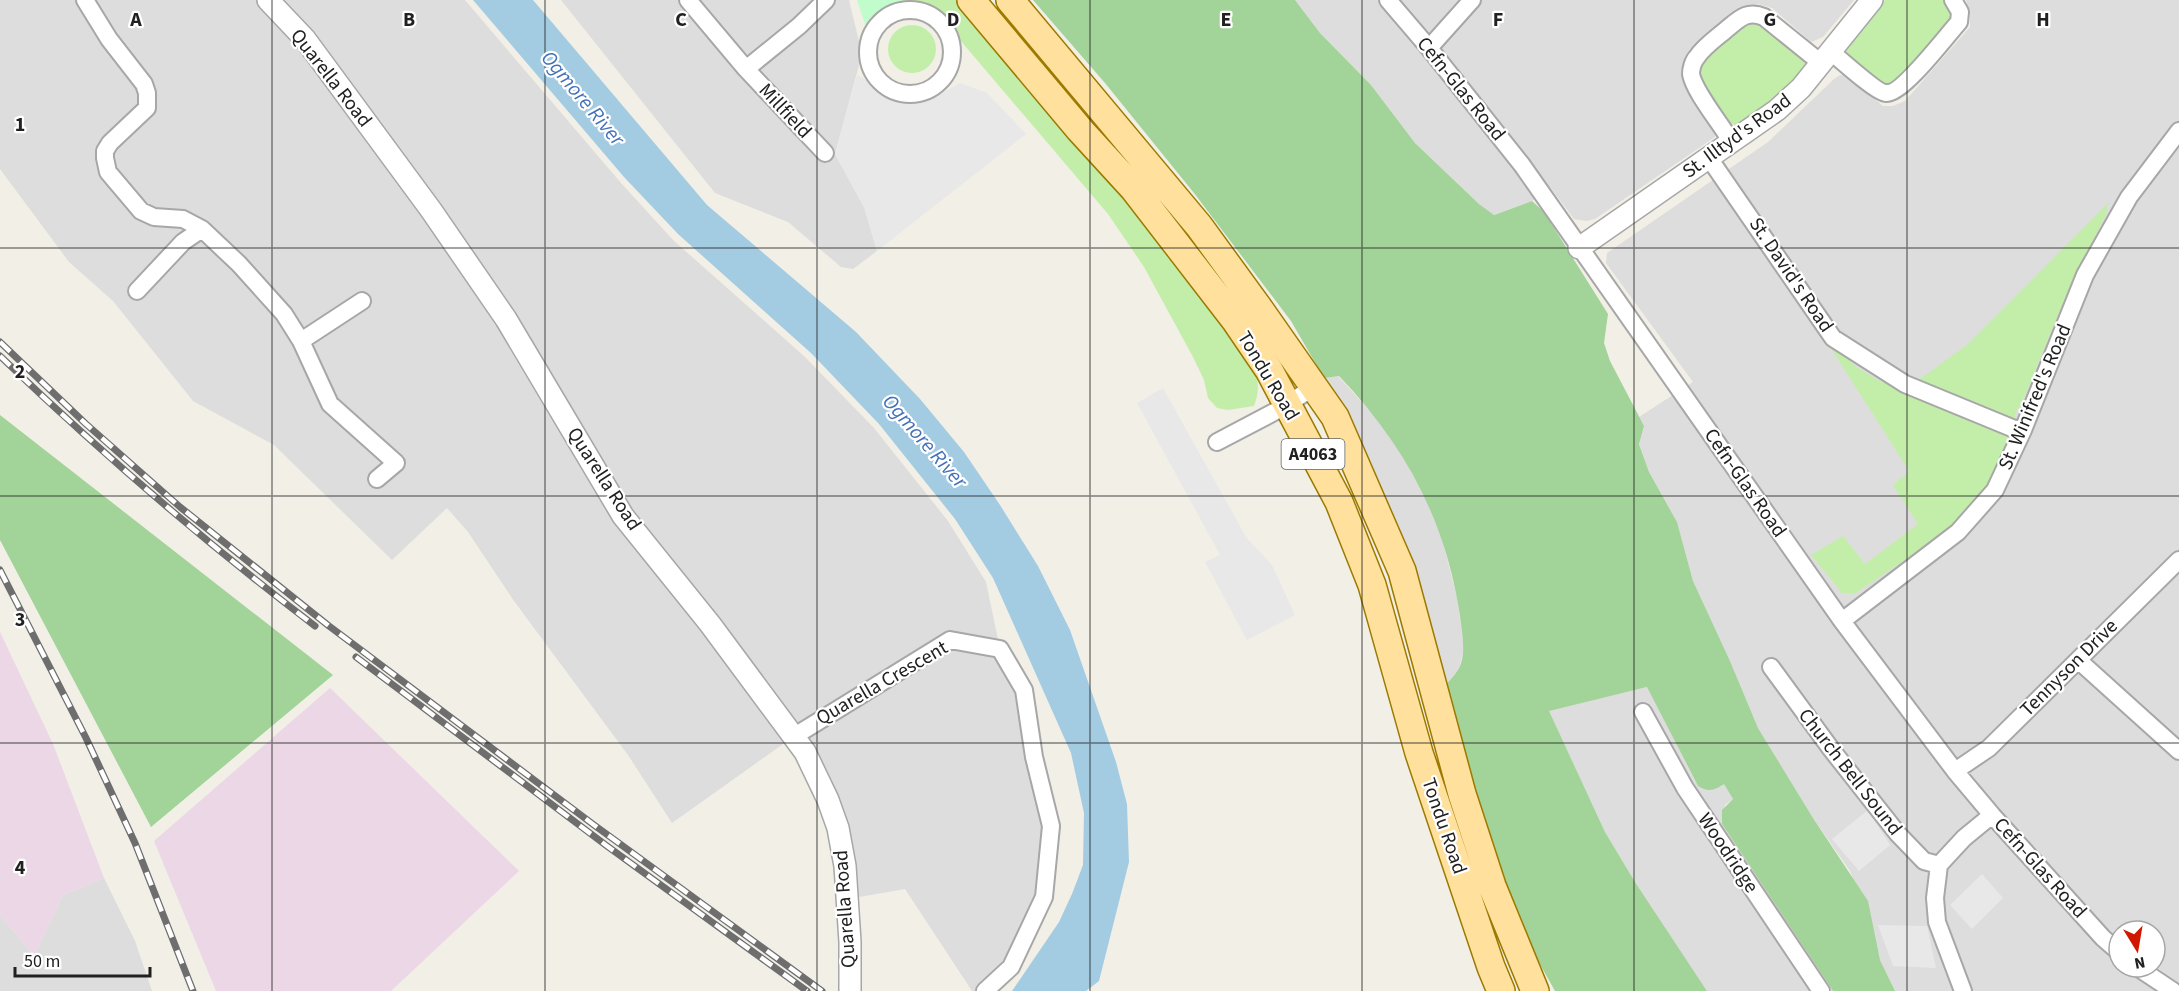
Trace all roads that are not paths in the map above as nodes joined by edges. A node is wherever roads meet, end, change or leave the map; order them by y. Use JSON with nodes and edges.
{"nodes":[{"id":1,"x":85,"y":0,"type":"edge"},
{"id":2,"x":268,"y":0,"type":"edge"},
{"id":3,"x":688,"y":0,"type":"edge"},
{"id":4,"x":826,"y":0,"type":"edge"},
{"id":5,"x":971,"y":0,"type":"edge"},
{"id":6,"x":1010,"y":0,"type":"edge"},
{"id":7,"x":1388,"y":0,"type":"edge"},
{"id":8,"x":1472,"y":0,"type":"edge"},
{"id":9,"x":1872,"y":0,"type":"edge"},
{"id":10,"x":1953,"y":0,"type":"edge"},
{"id":11,"x":1429,"y":48,"type":"junction"},
{"id":12,"x":1826,"y":57,"type":"junction"},
{"id":13,"x":746,"y":69,"type":"junction"},
{"id":14,"x":942,"y":80,"type":"joint"},
{"id":15,"x":2179,"y":131,"type":"edge"},
{"id":16,"x":1732,"y":143,"type":"junction"},
{"id":17,"x":825,"y":153,"type":"dead end"},
{"id":18,"x":1709,"y":158,"type":"junction"},
{"id":19,"x":202,"y":229,"type":"junction"},
{"id":20,"x":1580,"y":248,"type":"junction"},
{"id":21,"x":137,"y":291,"type":"dead end"},
{"id":22,"x":362,"y":302,"type":"dead end"},
{"id":23,"x":300,"y":341,"type":"junction"},
{"id":24,"x":1314,"y":387,"type":"junction"},
{"id":25,"x":1286,"y":405,"type":"junction"},
{"id":26,"x":2023,"y":430,"type":"junction"},
{"id":27,"x":1217,"y":441,"type":"dead end"},
{"id":28,"x":377,"y":478,"type":"dead end"},
{"id":29,"x":2179,"y":560,"type":"edge"},
{"id":30,"x":1842,"y":621,"type":"junction"},
{"id":31,"x":2078,"y":660,"type":"junction"},
{"id":32,"x":1771,"y":667,"type":"dead end"},
{"id":33,"x":1643,"y":712,"type":"dead end"},
{"id":34,"x":793,"y":736,"type":"junction"},
{"id":35,"x":2179,"y":751,"type":"edge"},
{"id":36,"x":1954,"y":771,"type":"junction"},
{"id":37,"x":1992,"y":815,"type":"junction"},
{"id":38,"x":1939,"y":865,"type":"junction"},
{"id":39,"x":2107,"y":942,"type":"edge"},
{"id":40,"x":2155,"y":979,"type":"edge"},
{"id":41,"x":850,"y":991,"type":"edge"},
{"id":42,"x":985,"y":991,"type":"edge"},
{"id":43,"x":1502,"y":991,"type":"edge"},
{"id":44,"x":1535,"y":991,"type":"edge"},
{"id":45,"x":1821,"y":991,"type":"edge"},
{"id":46,"x":1963,"y":991,"type":"edge"},
{"id":47,"x":2173,"y":991,"type":"edge"}],
"edges":[{"from":1,"to":19,"type":"street"},
{"from":2,"to":34,"type":"street","name":"Quarella Road"},
{"from":3,"to":13,"type":"street","name":"Millfield"},
{"from":4,"to":13,"type":"street","name":"Millfield"},
{"from":5,"to":25,"type":"main road","name":"Tondu Road","number":"A4063"},
{"from":6,"to":24,"type":"main road","name":"Tondu Road","number":"A4063"},
{"from":7,"to":11,"type":"street","name":"Cefn-Glas Road"},
{"from":8,"to":11,"type":"street"},
{"from":9,"to":12,"type":"street","name":"St. Illtyd's Road"},
{"from":10,"to":12,"type":"street"},
{"from":11,"to":20,"type":"street","name":"Cefn-Glas Road"},
{"from":12,"to":16,"type":"street","name":"St. Illtyd's Road"},
{"from":12,"to":16,"type":"street"},
{"from":13,"to":17,"type":"street","name":"Millfield"},
{"from":14,"to":14,"type":"street"},
{"from":15,"to":26,"type":"street","name":"St. Winifred's Road"},
{"from":16,"to":18,"type":"street","name":"St. Illtyd's Road"},
{"from":18,"to":20,"type":"street","name":"St. Illtyd's Road"},
{"from":18,"to":26,"type":"street","name":"St. David's Road"},
{"from":19,"to":21,"type":"street"},
{"from":19,"to":23,"type":"street"},
{"from":20,"to":30,"type":"street","name":"Cefn-Glas Road"},
{"from":22,"to":23,"type":"street"},
{"from":23,"to":28,"type":"street"},
{"from":24,"to":25,"type":"street"},
{"from":24,"to":44,"type":"main road","name":"Tondu Road","number":"A4063"},
{"from":25,"to":27,"type":"street"},
{"from":25,"to":43,"type":"main road","name":"Tondu Road","number":"A4063"},
{"from":26,"to":30,"type":"street","name":"St. Winifred's Road"},
{"from":29,"to":31,"type":"street","name":"Tennyson Drive"},
{"from":30,"to":36,"type":"street","name":"Cefn-Glas Road"},
{"from":31,"to":35,"type":"street"},
{"from":31,"to":36,"type":"street","name":"Tennyson Drive"},
{"from":32,"to":38,"type":"street","name":"Church Bell Sound"},
{"from":33,"to":45,"type":"street","name":"Woodridge"},
{"from":34,"to":41,"type":"street","name":"Quarella Road"},
{"from":34,"to":42,"type":"street","name":"Quarella Crescent"},
{"from":36,"to":37,"type":"street","name":"Cefn-Glas Road"},
{"from":37,"to":38,"type":"street"},
{"from":37,"to":39,"type":"street","name":"Cefn-Glas Road"},
{"from":38,"to":46,"type":"street"},
{"from":40,"to":47,"type":"street"}]}
